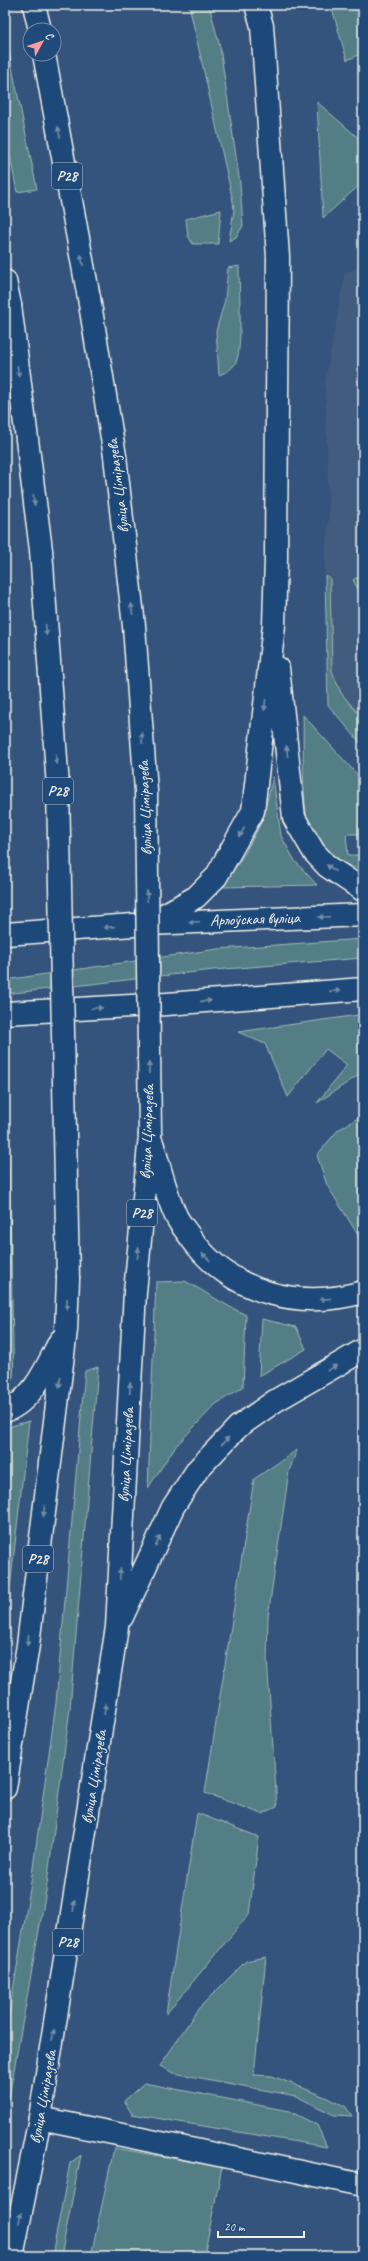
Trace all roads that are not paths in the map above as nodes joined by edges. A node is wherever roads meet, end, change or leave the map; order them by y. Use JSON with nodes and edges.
{"nodes":[{"id":1,"x":34,"y":5,"type":"edge"},
{"id":2,"x":256,"y":5,"type":"edge"},
{"id":3,"x":38,"y":22,"type":"edge"},
{"id":4,"x":45,"y":62,"type":"edge"},
{"id":5,"x":5,"y":281,"type":"edge"},
{"id":6,"x":274,"y":625,"type":"junction"},
{"id":7,"x":363,"y":890,"type":"edge"},
{"id":8,"x":363,"y":915,"type":"edge"},
{"id":9,"x":148,"y":924,"type":"junction"},
{"id":10,"x":5,"y":934,"type":"edge"},
{"id":11,"x":363,"y":989,"type":"edge"},
{"id":12,"x":9,"y":1016,"type":"edge"},
{"id":13,"x":150,"y":1135,"type":"junction"},
{"id":14,"x":363,"y":1292,"type":"edge"},
{"id":15,"x":66,"y":1330,"type":"junction"},
{"id":16,"x":363,"y":1350,"type":"edge"},
{"id":17,"x":5,"y":1410,"type":"edge"},
{"id":18,"x":117,"y":1627,"type":"junction"},
{"id":19,"x":5,"y":1788,"type":"edge"},
{"id":20,"x":40,"y":2118,"type":"junction"},
{"id":21,"x":363,"y":2184,"type":"edge"},
{"id":22,"x":12,"y":2256,"type":"edge"}],
"edges":[{"from":1,"to":3,"type":"main road"},
{"from":2,"to":6,"type":"main road"},
{"from":13,"to":4,"type":"main road","name":"вуліца Ціміразева","number":"Р28","one_way":true,"bridge":true},
{"from":5,"to":15,"type":"main road","number":"Р28","one_way":true,"bridge":true},
{"from":7,"to":6,"type":"main road","one_way":true},
{"from":6,"to":9,"type":"main road","one_way":true},
{"from":8,"to":9,"type":"main road","name":"Арлоўская вуліца","one_way":true},
{"from":9,"to":10,"type":"main road","name":"Арлоўская вуліца","one_way":true},
{"from":12,"to":11,"type":"main road","one_way":true},
{"from":14,"to":13,"type":"main road","one_way":true},
{"from":18,"to":13,"type":"main road","name":"вуліца Ціміразева","number":"Р28","one_way":true},
{"from":15,"to":17,"type":"main road"},
{"from":15,"to":19,"type":"main road","number":"Р28","one_way":true},
{"from":18,"to":16,"type":"main road","one_way":true},
{"from":20,"to":18,"type":"main road","name":"вуліца Ціміразева","number":"Р28","one_way":true},
{"from":20,"to":21,"type":"main road"},
{"from":22,"to":20,"type":"main road","name":"вуліца Ціміразева","number":"Р28","one_way":true}]}
